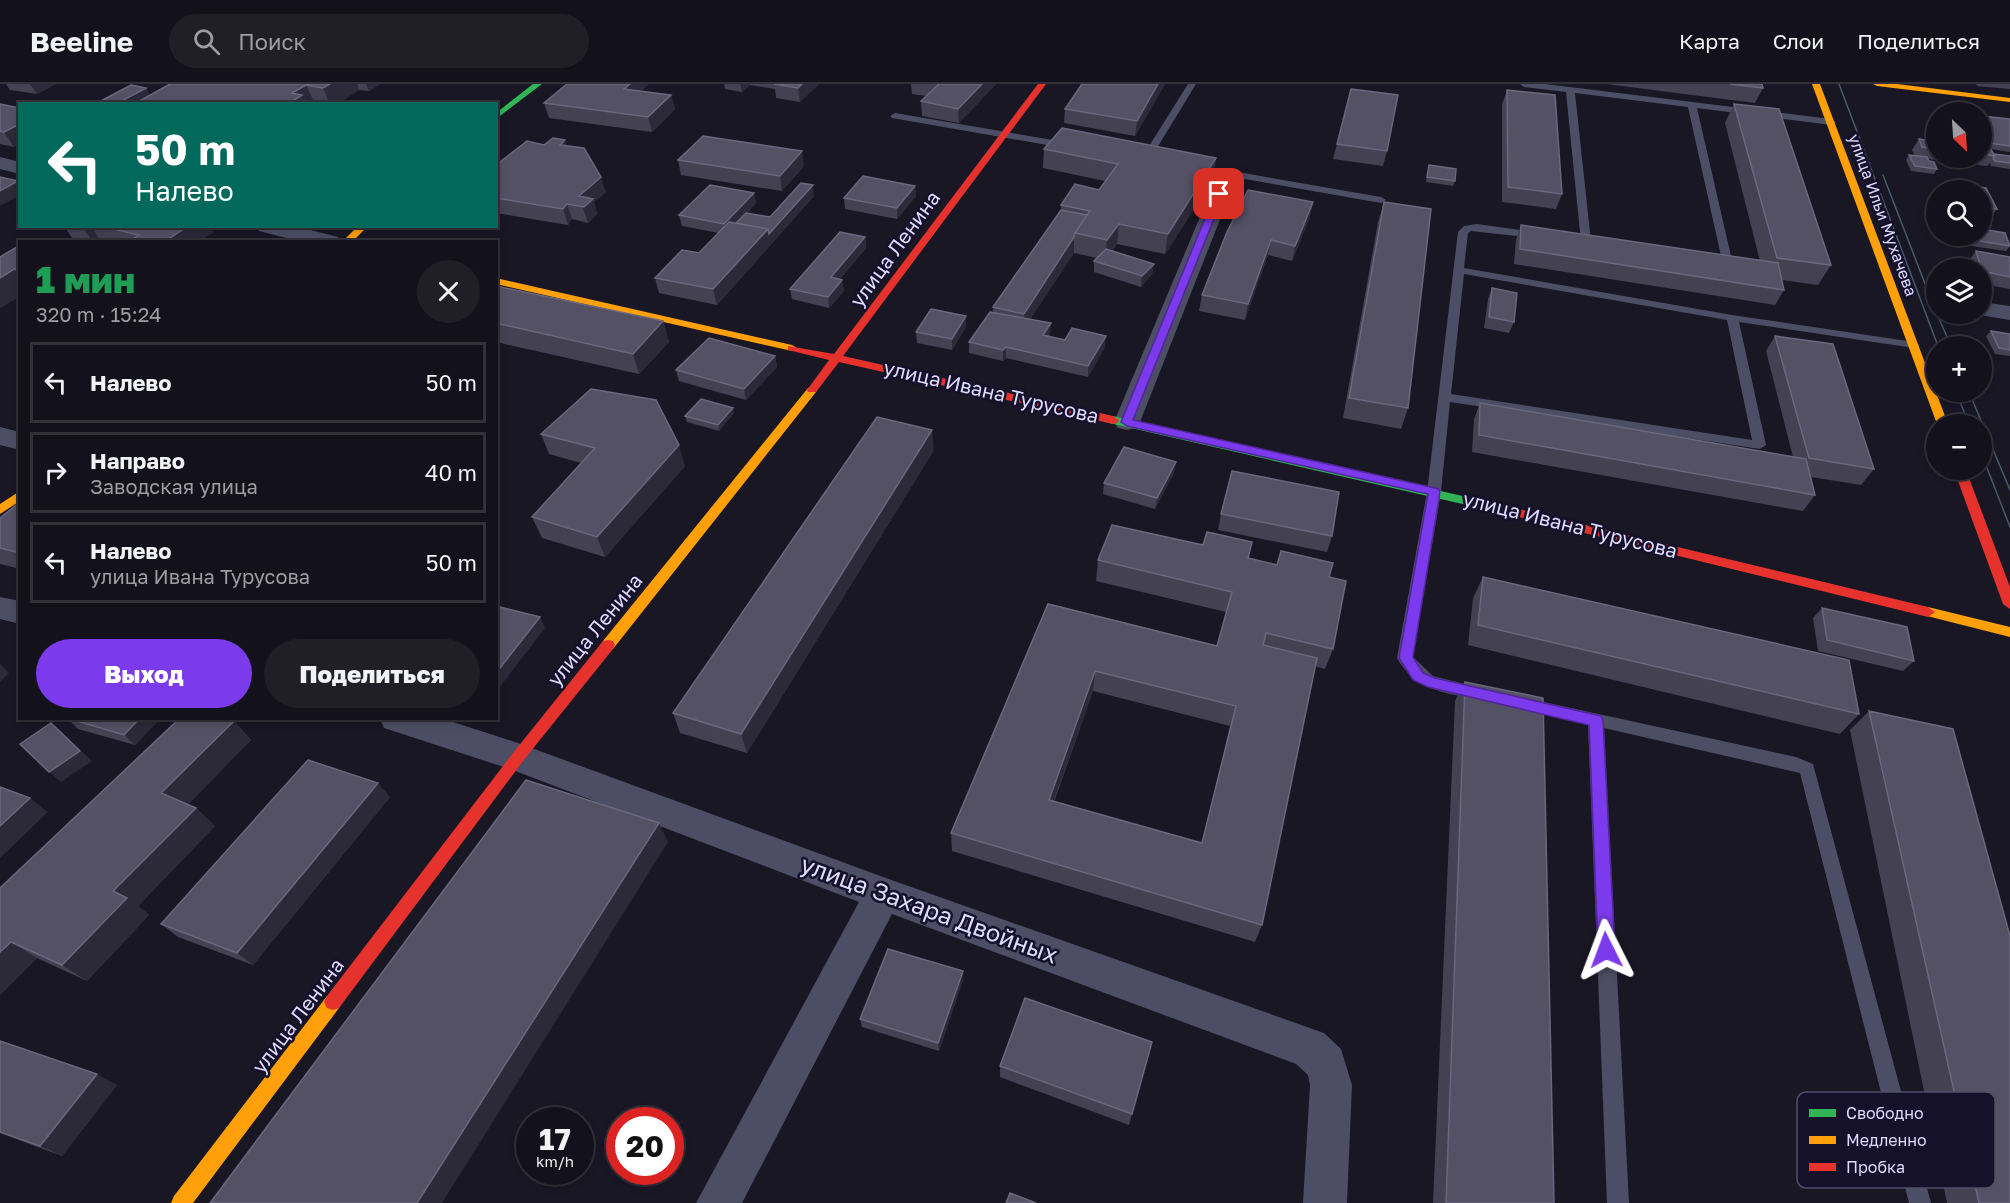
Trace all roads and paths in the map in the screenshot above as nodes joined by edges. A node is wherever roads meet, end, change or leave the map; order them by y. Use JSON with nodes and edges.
{"nodes":[{"id":1,"x":538,"y":84,"type":"edge"},
{"id":2,"x":1042,"y":84,"type":"edge"},
{"id":3,"x":1192,"y":84,"type":"edge"},
{"id":4,"x":1524,"y":84,"type":"edge"},
{"id":5,"x":1816,"y":84,"type":"edge"},
{"id":6,"x":1877,"y":84,"type":"edge"},
{"id":7,"x":1570,"y":90,"type":"junction"},
{"id":8,"x":2010,"y":100,"type":"edge"},
{"id":9,"x":1692,"y":105,"type":"junction"},
{"id":10,"x":498,"y":115,"type":"edge"},
{"id":11,"x":895,"y":116,"type":"dead end"},
{"id":12,"x":1831,"y":122,"type":"junction"},
{"id":13,"x":1004,"y":134,"type":"junction"},
{"id":14,"x":1080,"y":148,"type":"edge"},
{"id":15,"x":1135,"y":158,"type":"edge"},
{"id":16,"x":1146,"y":159,"type":"junction"},
{"id":17,"x":1158,"y":161,"type":"edge"},
{"id":18,"x":0,"y":163,"type":"edge"},
{"id":19,"x":1181,"y":166,"type":"edge"},
{"id":20,"x":18,"y":168,"type":"edge"},
{"id":21,"x":1228,"y":174,"type":"junction"},
{"id":22,"x":1381,"y":200,"type":"dead end"},
{"id":23,"x":275,"y":228,"type":"edge"},
{"id":24,"x":362,"y":228,"type":"edge"},
{"id":25,"x":1543,"y":236,"type":"edge"},
{"id":26,"x":322,"y":240,"type":"edge"},
{"id":27,"x":348,"y":240,"type":"edge"},
{"id":28,"x":1586,"y":242,"type":"edge"},
{"id":29,"x":1692,"y":257,"type":"edge"},
{"id":30,"x":1459,"y":270,"type":"junction"},
{"id":31,"x":498,"y":281,"type":"edge"},
{"id":32,"x":1992,"y":311,"type":"edge"},
{"id":33,"x":2010,"y":314,"type":"edge"},
{"id":34,"x":1732,"y":318,"type":"junction"},
{"id":35,"x":1914,"y":345,"type":"junction"},
{"id":36,"x":840,"y":357,"type":"junction"},
{"id":37,"x":1445,"y":397,"type":"junction"},
{"id":38,"x":1939,"y":414,"type":"edge"},
{"id":39,"x":1127,"y":422,"type":"junction"},
{"id":40,"x":0,"y":436,"type":"edge"},
{"id":41,"x":18,"y":440,"type":"edge"},
{"id":42,"x":1964,"y":480,"type":"edge"},
{"id":43,"x":1434,"y":492,"type":"junction"},
{"id":44,"x":18,"y":496,"type":"edge"},
{"id":45,"x":0,"y":510,"type":"edge"},
{"id":46,"x":2010,"y":604,"type":"edge"},
{"id":47,"x":0,"y":608,"type":"edge"},
{"id":48,"x":18,"y":612,"type":"edge"},
{"id":49,"x":2010,"y":632,"type":"edge"},
{"id":50,"x":402,"y":720,"type":"edge"},
{"id":51,"x":1596,"y":720,"type":"junction"},
{"id":52,"x":518,"y":757,"type":"junction"},
{"id":53,"x":883,"y":894,"type":"junction"},
{"id":54,"x":1891,"y":1092,"type":"edge"},
{"id":55,"x":1916,"y":1188,"type":"edge"},
{"id":56,"x":181,"y":1203,"type":"edge"},
{"id":57,"x":718,"y":1203,"type":"edge"},
{"id":58,"x":1325,"y":1203,"type":"edge"},
{"id":59,"x":1618,"y":1203,"type":"edge"},
{"id":60,"x":1920,"y":1203,"type":"edge"}],
"edges":[{"from":1,"to":10,"type":"street"},
{"from":2,"to":13,"type":"street","name":"улица Ленина"},
{"from":3,"to":16,"type":"lane"},
{"from":4,"to":7,"type":"lane"},
{"from":5,"to":12,"type":"street","name":"улица Ильи Мухачева"},
{"from":6,"to":8,"type":"street"},
{"from":7,"to":9,"type":"lane"},
{"from":7,"to":28,"type":"lane"},
{"from":9,"to":12,"type":"lane"},
{"from":9,"to":29,"type":"lane"},
{"from":11,"to":13,"type":"lane"},
{"from":12,"to":35,"type":"street","name":"улица Ильи Мухачева"},
{"from":13,"to":14,"type":"lane"},
{"from":13,"to":36,"type":"street","name":"улица Ленина"},
{"from":15,"to":16,"type":"lane"},
{"from":16,"to":17,"type":"lane"},
{"from":18,"to":20,"type":"street"},
{"from":19,"to":21,"type":"lane"},
{"from":21,"to":22,"type":"lane"},
{"from":21,"to":39,"type":"street"},
{"from":23,"to":26,"type":"street"},
{"from":24,"to":27,"type":"street"},
{"from":25,"to":30,"type":"lane"},
{"from":30,"to":34,"type":"lane"},
{"from":30,"to":37,"type":"lane"},
{"from":31,"to":36,"type":"street","name":"улица Ивана Турусова"},
{"from":32,"to":33,"type":"street"},
{"from":34,"to":35,"type":"lane"},
{"from":34,"to":37,"type":"lane"},
{"from":35,"to":38,"type":"street","name":"улица Ильи Мухачева"},
{"from":36,"to":39,"type":"street","name":"улица Ивана Турусова"},
{"from":36,"to":52,"type":"street","name":"улица Ленина"},
{"from":37,"to":43,"type":"lane"},
{"from":39,"to":43,"type":"street","name":"улица Ивана Турусова"},
{"from":40,"to":41,"type":"street"},
{"from":42,"to":46,"type":"street"},
{"from":43,"to":49,"type":"street","name":"улица Ивана Турусова"},
{"from":43,"to":51,"type":"lane"},
{"from":44,"to":45,"type":"street"},
{"from":47,"to":48,"type":"street"},
{"from":50,"to":52,"type":"street","name":"улица Захара Двойных"},
{"from":51,"to":54,"type":"lane"},
{"from":51,"to":59,"type":"lane"},
{"from":52,"to":53,"type":"street","name":"улица Захара Двойных"},
{"from":52,"to":56,"type":"street","name":"улица Ленина"},
{"from":53,"to":57,"type":"street"},
{"from":53,"to":58,"type":"street","name":"улица Захара Двойных"},
{"from":55,"to":60,"type":"lane"}]}
